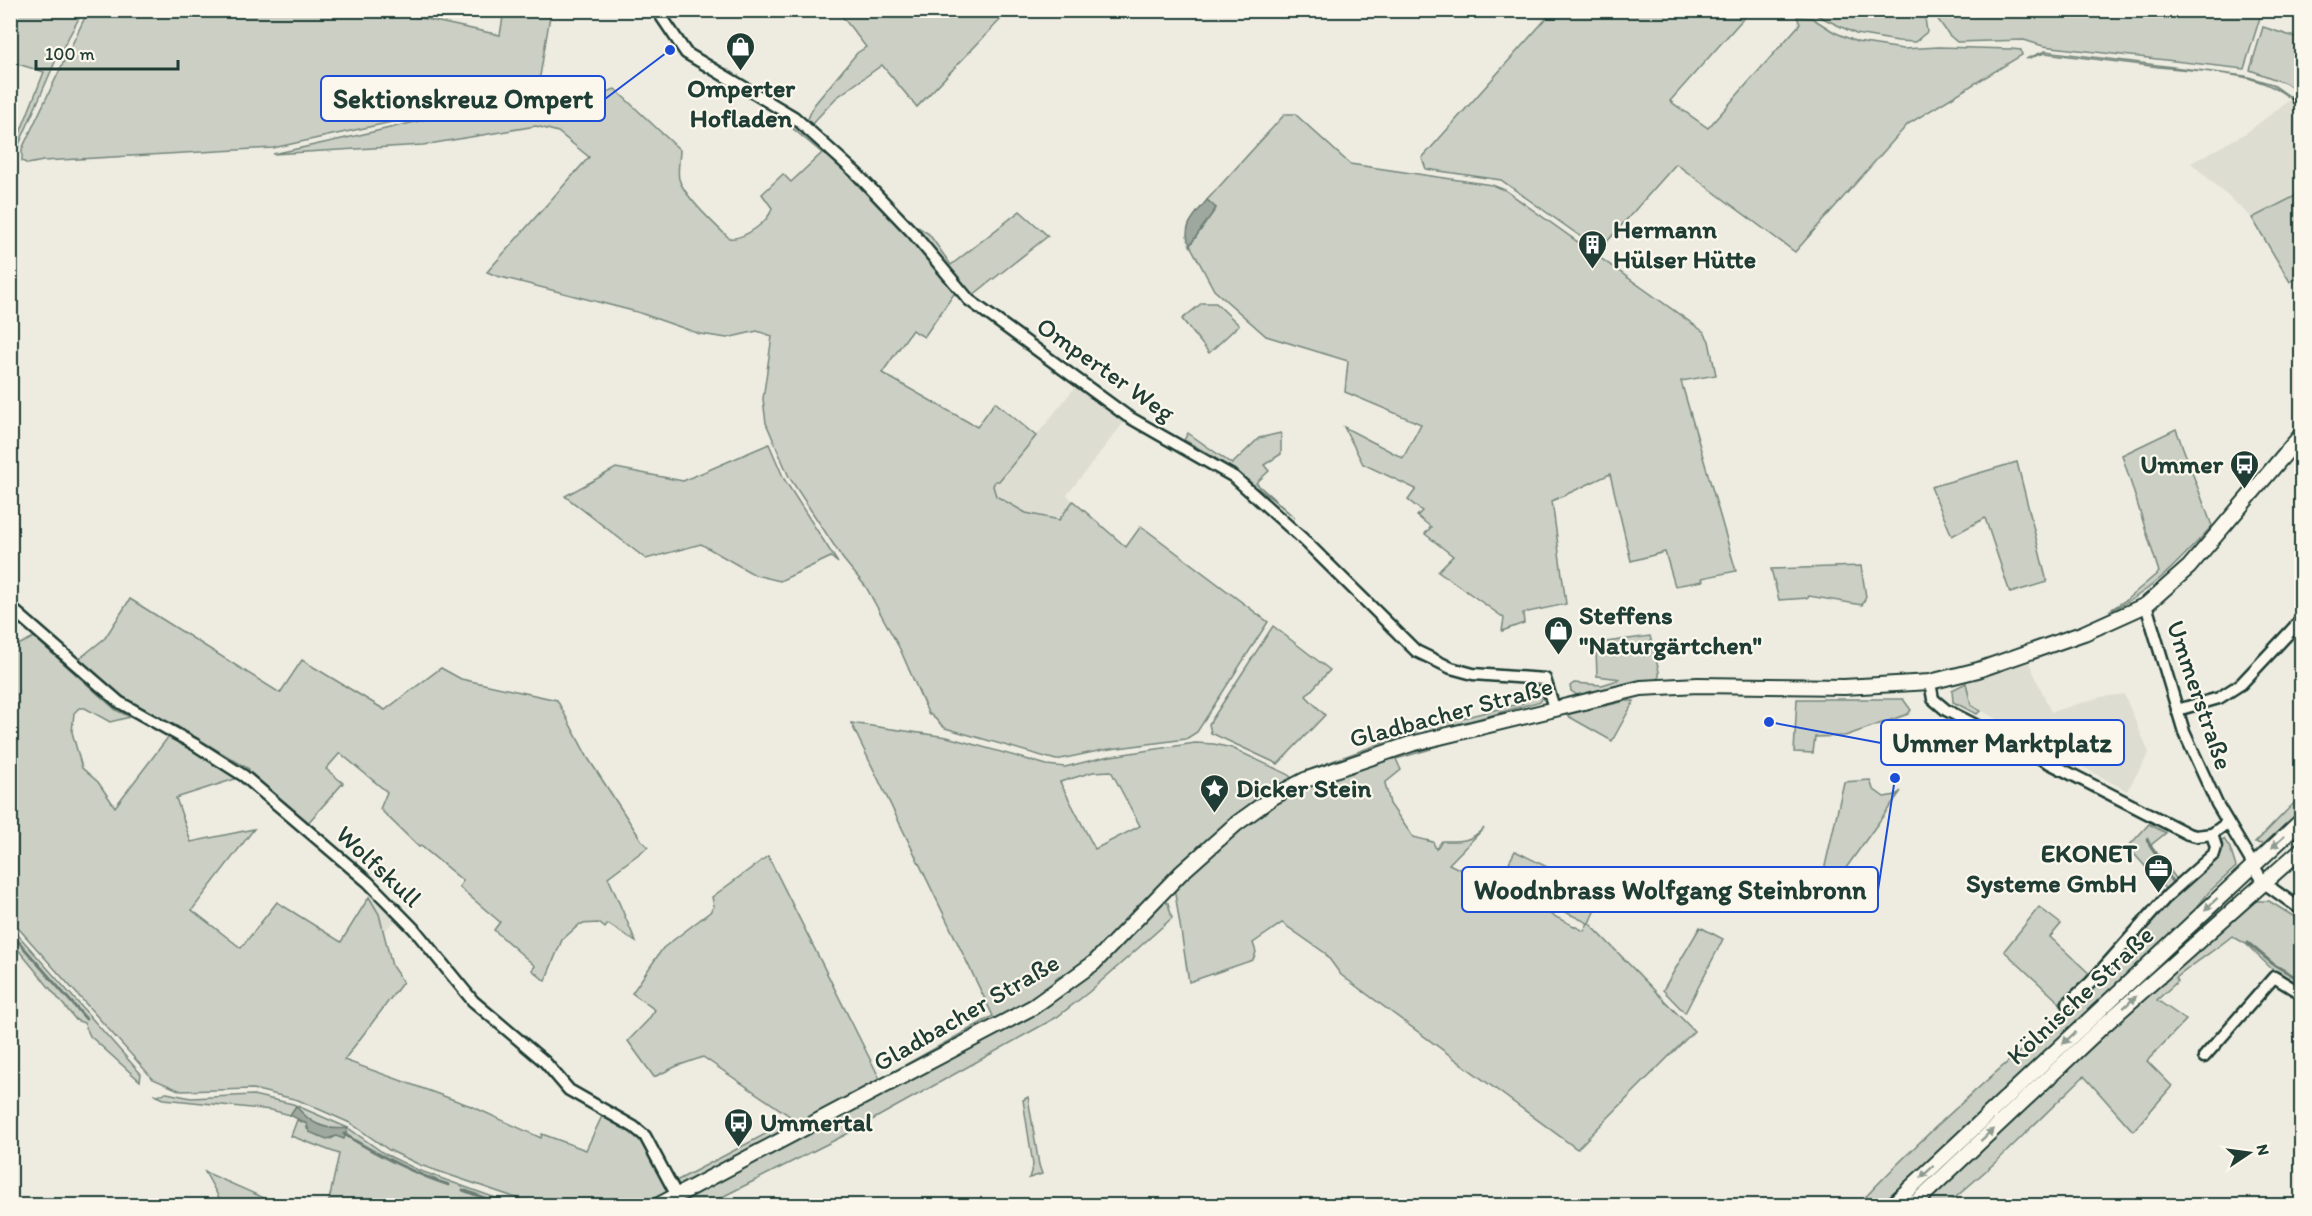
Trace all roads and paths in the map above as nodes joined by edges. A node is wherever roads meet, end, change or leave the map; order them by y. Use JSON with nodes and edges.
{"nodes":[{"id":1,"x":657,"y":10,"type":"edge"},
{"id":2,"x":2301,"y":434,"type":"edge"},
{"id":3,"x":2146,"y":605,"type":"junction"},
{"id":4,"x":10,"y":607,"type":"edge"},
{"id":5,"x":2301,"y":619,"type":"edge"},
{"id":6,"x":1930,"y":682,"type":"junction"},
{"id":7,"x":1554,"y":708,"type":"junction"},
{"id":8,"x":2177,"y":710,"type":"junction"},
{"id":9,"x":2301,"y":819,"type":"edge"},
{"id":10,"x":2227,"y":823,"type":"junction"},
{"id":11,"x":2212,"y":834,"type":"junction"},
{"id":12,"x":2301,"y":849,"type":"edge"},
{"id":13,"x":2254,"y":864,"type":"junction"},
{"id":14,"x":2264,"y":883,"type":"junction"},
{"id":15,"x":2301,"y":910,"type":"edge"},
{"id":16,"x":2301,"y":994,"type":"edge"},
{"id":17,"x":2067,"y":1005,"type":"dead end"},
{"id":18,"x":2204,"y":1058,"type":"dead end"},
{"id":19,"x":677,"y":1196,"type":"junction"},
{"id":20,"x":657,"y":1206,"type":"edge"},
{"id":21,"x":1892,"y":1206,"type":"edge"},
{"id":22,"x":1912,"y":1206,"type":"edge"}],
"edges":[{"from":1,"to":7,"type":"street","name":"Omperter Weg"},
{"from":2,"to":3,"type":"main road","name":"Gladbacher Straße"},
{"from":3,"to":6,"type":"main road","name":"Gladbacher Straße"},
{"from":3,"to":8,"type":"street","name":"Ummerstraße"},
{"from":4,"to":19,"type":"street","name":"Wolfskull"},
{"from":5,"to":8,"type":"street"},
{"from":6,"to":7,"type":"main road","name":"Gladbacher Straße"},
{"from":6,"to":11,"type":"street"},
{"from":7,"to":19,"type":"main road","name":"Gladbacher Straße"},
{"from":8,"to":10,"type":"street","name":"Ummerstraße"},
{"from":9,"to":13,"type":"main road","name":"Kölnische Straße","one_way":true},
{"from":10,"to":11,"type":"street"},
{"from":10,"to":13,"type":"street","name":"Ummerstraße"},
{"from":11,"to":17,"type":"street"},
{"from":12,"to":14,"type":"main road","name":"Kölnische Straße"},
{"from":13,"to":14,"type":"street","name":"Ummerstraße"},
{"from":13,"to":21,"type":"main road","name":"Kölnische Straße","one_way":true},
{"from":14,"to":15,"type":"street","name":"Ummerstraße"},
{"from":22,"to":14,"type":"main road","name":"Kölnische Straße","one_way":true},
{"from":16,"to":18,"type":"street"},
{"from":19,"to":20,"type":"main road","name":"Gladbacher Straße"}]}
